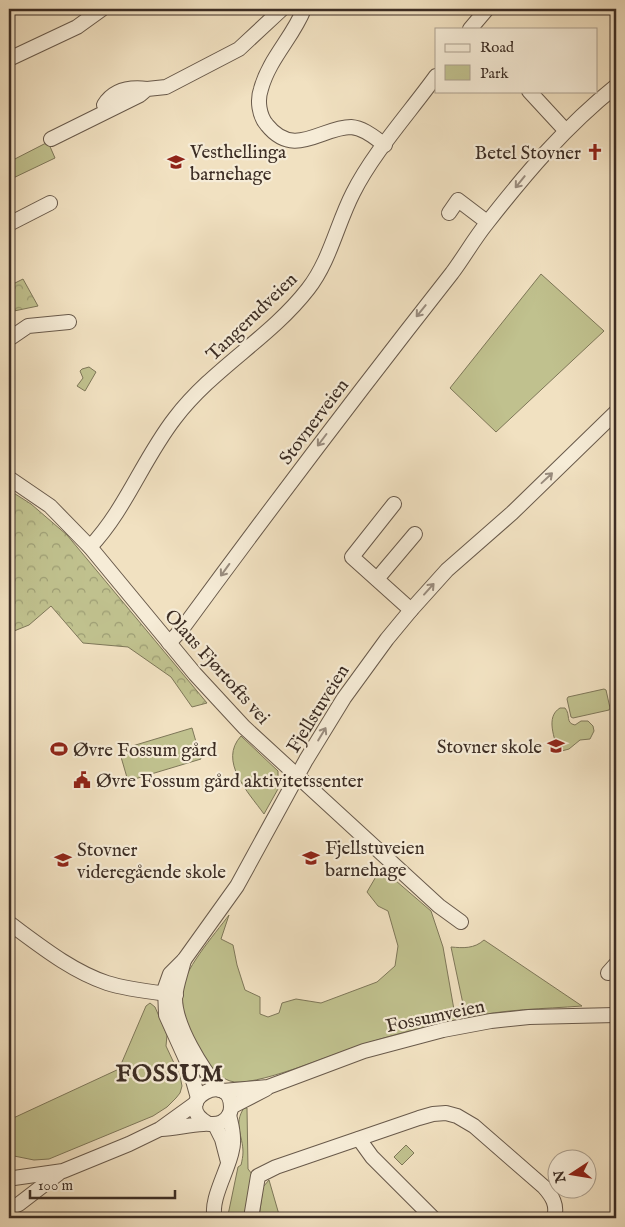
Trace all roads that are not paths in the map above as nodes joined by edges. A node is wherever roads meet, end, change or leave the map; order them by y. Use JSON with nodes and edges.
{"nodes":[{"id":1,"x":102,"y":9,"type":"edge"},
{"id":2,"x":282,"y":9,"type":"edge"},
{"id":3,"x":304,"y":9,"type":"edge"},
{"id":4,"x":487,"y":9,"type":"edge"},
{"id":5,"x":471,"y":28,"type":"edge"},
{"id":6,"x":9,"y":59,"type":"edge"},
{"id":7,"x":435,"y":77,"type":"edge"},
{"id":8,"x":616,"y":86,"type":"edge"},
{"id":9,"x":148,"y":89,"type":"junction"},
{"id":10,"x":530,"y":92,"type":"edge"},
{"id":11,"x":104,"y":104,"type":"dead end"},
{"id":12,"x":565,"y":130,"type":"junction"},
{"id":13,"x":51,"y":139,"type":"dead end"},
{"id":14,"x":385,"y":145,"type":"junction"},
{"id":15,"x":50,"y":203,"type":"dead end"},
{"id":16,"x":449,"y":213,"type":"dead end"},
{"id":17,"x":487,"y":222,"type":"junction"},
{"id":18,"x":9,"y":224,"type":"edge"},
{"id":19,"x":69,"y":322,"type":"dead end"},
{"id":20,"x":9,"y":339,"type":"edge"},
{"id":21,"x":616,"y":412,"type":"edge"},
{"id":22,"x":9,"y":478,"type":"edge"},
{"id":23,"x":394,"y":504,"type":"dead end"},
{"id":24,"x":415,"y":534,"type":"dead end"},
{"id":25,"x":90,"y":547,"type":"junction"},
{"id":26,"x":377,"y":579,"type":"junction"},
{"id":27,"x":411,"y":610,"type":"junction"},
{"id":28,"x":170,"y":643,"type":"junction"},
{"id":29,"x":297,"y":776,"type":"junction"},
{"id":30,"x":461,"y":922,"type":"dead end"},
{"id":31,"x":9,"y":923,"type":"edge"},
{"id":32,"x":616,"y":964,"type":"edge"},
{"id":33,"x":616,"y":973,"type":"edge"},
{"id":34,"x":170,"y":994,"type":"junction"},
{"id":35,"x":616,"y":1015,"type":"edge"},
{"id":36,"x":268,"y":1087,"type":"junction"},
{"id":37,"x":221,"y":1091,"type":"junction"},
{"id":38,"x":197,"y":1100,"type":"junction"},
{"id":39,"x":230,"y":1111,"type":"junction"},
{"id":40,"x":211,"y":1124,"type":"junction"},
{"id":41,"x":160,"y":1130,"type":"junction"},
{"id":42,"x":359,"y":1139,"type":"junction"},
{"id":43,"x":228,"y":1162,"type":"junction"},
{"id":44,"x":63,"y":1171,"type":"junction"},
{"id":45,"x":12,"y":1178,"type":"edge"},
{"id":46,"x":22,"y":1201,"type":"junction"},
{"id":47,"x":9,"y":1208,"type":"edge"},
{"id":48,"x":215,"y":1218,"type":"edge"},
{"id":49,"x":251,"y":1218,"type":"edge"},
{"id":50,"x":433,"y":1218,"type":"edge"},
{"id":51,"x":554,"y":1218,"type":"edge"}],
"edges":[{"from":1,"to":6,"type":"street"},
{"from":2,"to":9,"type":"street"},
{"from":3,"to":14,"type":"street"},
{"from":4,"to":5,"type":"street"},
{"from":7,"to":14,"type":"street","name":"Tangerudveien"},
{"from":8,"to":12,"type":"street","name":"Stovnerveien"},
{"from":9,"to":11,"type":"street"},
{"from":9,"to":13,"type":"street"},
{"from":10,"to":12,"type":"street"},
{"from":12,"to":17,"type":"street","name":"Stovnerveien","one_way":true},
{"from":14,"to":25,"type":"street","name":"Tangerudveien"},
{"from":15,"to":18,"type":"street"},
{"from":16,"to":17,"type":"street"},
{"from":17,"to":28,"type":"street","name":"Stovnerveien","one_way":true},
{"from":19,"to":20,"type":"street"},
{"from":27,"to":21,"type":"street","name":"Fjellstuveien","one_way":true},
{"from":22,"to":25,"type":"street","name":"Olaus Fjørtofts vei"},
{"from":23,"to":26,"type":"street"},
{"from":24,"to":26,"type":"street"},
{"from":25,"to":28,"type":"street","name":"Olaus Fjørtofts vei"},
{"from":26,"to":27,"type":"street"},
{"from":29,"to":27,"type":"street","name":"Fjellstuveien","one_way":true},
{"from":28,"to":29,"type":"street","name":"Olaus Fjørtofts vei"},
{"from":29,"to":30,"type":"street","name":"Olaus Fjørtofts vei"},
{"from":29,"to":34,"type":"street","name":"Fjellstuveien"},
{"from":31,"to":34,"type":"street"},
{"from":32,"to":33,"type":"street"},
{"from":34,"to":37,"type":"street"},
{"from":34,"to":38,"type":"street"},
{"from":35,"to":36,"type":"street","name":"Fossumveien"},
{"from":36,"to":37,"type":"street","name":"Fossumveien"},
{"from":36,"to":39,"type":"street","name":"Fossumveien"},
{"from":37,"to":38,"type":"street","name":"Fossumveien"},
{"from":37,"to":39,"type":"street"},
{"from":38,"to":40,"type":"street"},
{"from":38,"to":41,"type":"street","name":"Fossumveien"},
{"from":39,"to":40,"type":"street","name":"Fossumveien"},
{"from":39,"to":43,"type":"street"},
{"from":40,"to":41,"type":"street","name":"Fossumveien"},
{"from":40,"to":43,"type":"street"},
{"from":41,"to":44,"type":"street","name":"Fossumveien"},
{"from":42,"to":49,"type":"street"},
{"from":42,"to":50,"type":"street"},
{"from":42,"to":51,"type":"street"},
{"from":43,"to":48,"type":"street"},
{"from":44,"to":45,"type":"street","name":"Fossumveien"},
{"from":44,"to":46,"type":"street","name":"Fossumveien"},
{"from":45,"to":46,"type":"street"},
{"from":46,"to":47,"type":"street","name":"Fossumveien"}]}
